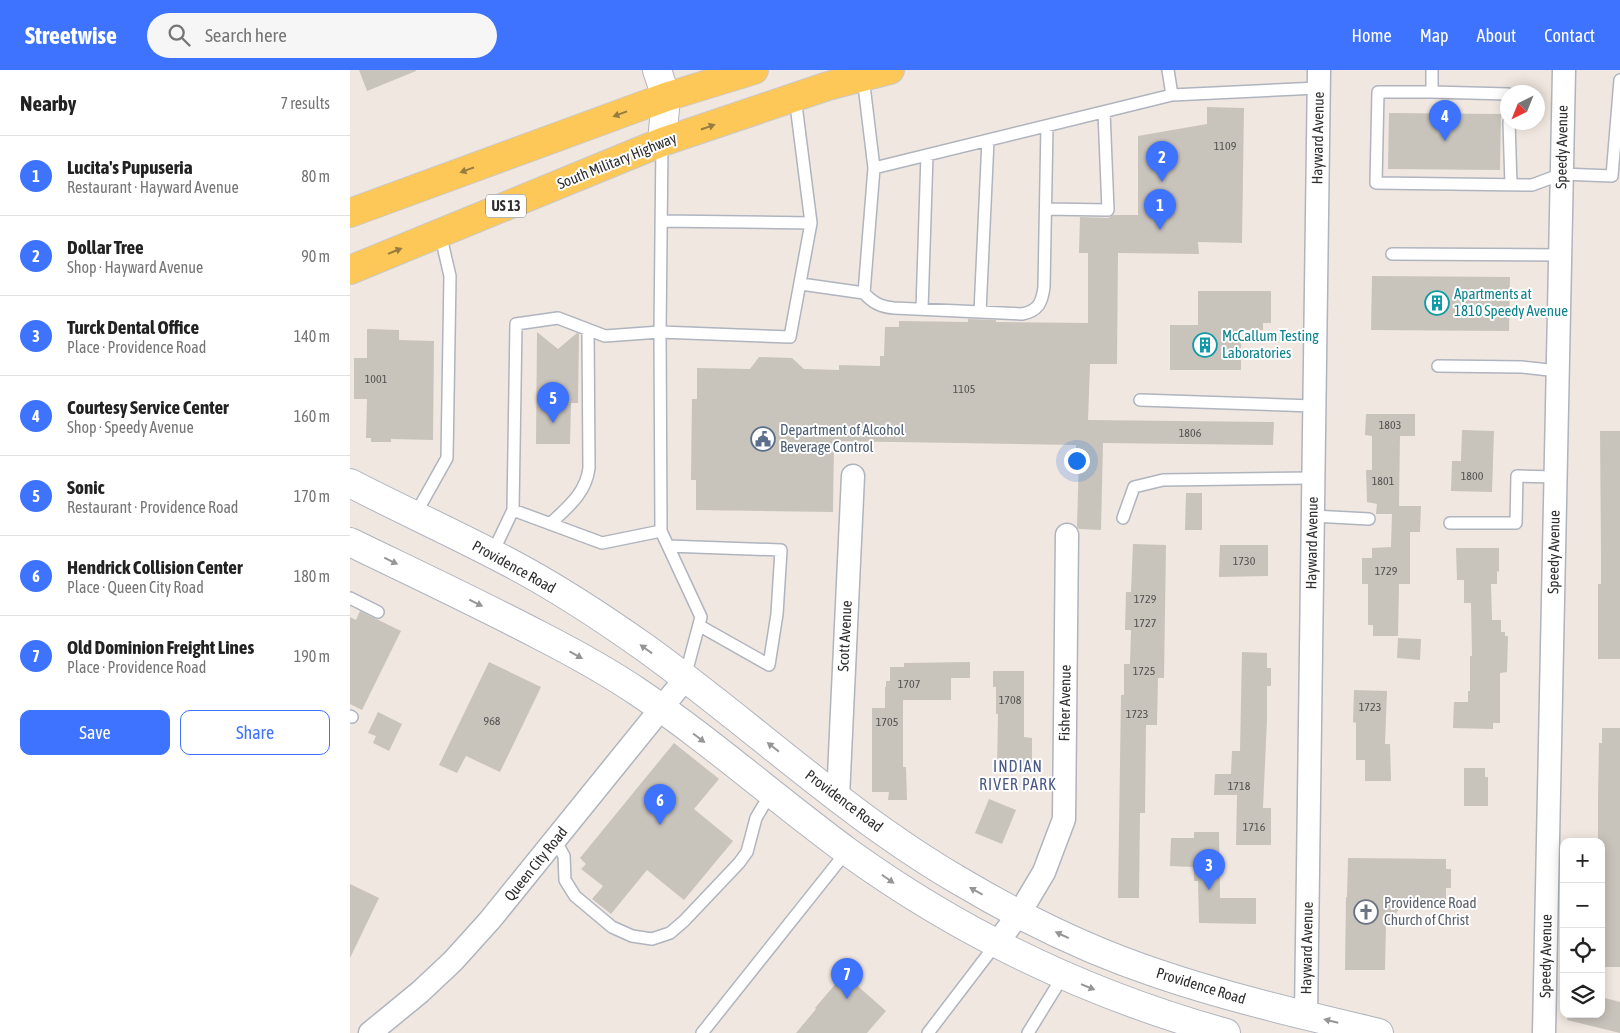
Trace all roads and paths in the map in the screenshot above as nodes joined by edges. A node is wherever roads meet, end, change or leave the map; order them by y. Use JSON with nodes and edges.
{"nodes":[{"id":1,"x":657,"y":70,"type":"edge"},
{"id":2,"x":754,"y":70,"type":"edge"},
{"id":3,"x":890,"y":70,"type":"edge"},
{"id":4,"x":1168,"y":70,"type":"edge"},
{"id":5,"x":1432,"y":70,"type":"edge"},
{"id":6,"x":1564,"y":70,"type":"edge"},
{"id":7,"x":863,"y":77,"type":"junction"},
{"id":8,"x":1318,"y":79,"type":"edge"},
{"id":9,"x":1620,"y":80,"type":"edge"},
{"id":10,"x":1432,"y":92,"type":"junction"},
{"id":11,"x":1500,"y":94,"type":"edge"},
{"id":12,"x":1172,"y":95,"type":"junction"},
{"id":13,"x":666,"y":97,"type":"junction"},
{"id":14,"x":796,"y":97,"type":"junction"},
{"id":15,"x":1104,"y":112,"type":"junction"},
{"id":16,"x":1047,"y":126,"type":"junction"},
{"id":17,"x":1509,"y":130,"type":"edge"},
{"id":18,"x":988,"y":140,"type":"junction"},
{"id":19,"x":662,"y":142,"type":"junction"},
{"id":20,"x":927,"y":155,"type":"junction"},
{"id":21,"x":874,"y":168,"type":"junction"},
{"id":22,"x":1562,"y":174,"type":"junction"},
{"id":23,"x":1511,"y":185,"type":"junction"},
{"id":24,"x":1046,"y":209,"type":"junction"},
{"id":25,"x":350,"y":213,"type":"edge"},
{"id":26,"x":661,"y":221,"type":"junction"},
{"id":27,"x":811,"y":223,"type":"junction"},
{"id":28,"x":440,"y":233,"type":"junction"},
{"id":29,"x":1392,"y":254,"type":"dead end"},
{"id":30,"x":1560,"y":254,"type":"junction"},
{"id":31,"x":350,"y":270,"type":"edge"},
{"id":32,"x":801,"y":284,"type":"junction"},
{"id":33,"x":864,"y":293,"type":"junction"},
{"id":34,"x":922,"y":309,"type":"junction"},
{"id":35,"x":980,"y":312,"type":"junction"},
{"id":36,"x":588,"y":330,"type":"junction"},
{"id":37,"x":660,"y":332,"type":"junction"},
{"id":38,"x":1438,"y":366,"type":"dead end"},
{"id":39,"x":1558,"y":371,"type":"junction"},
{"id":40,"x":1140,"y":400,"type":"dead end"},
{"id":41,"x":1313,"y":406,"type":"junction"},
{"id":42,"x":853,"y":476,"type":"dead end"},
{"id":43,"x":1556,"y":477,"type":"junction"},
{"id":44,"x":1313,"y":478,"type":"junction"},
{"id":45,"x":350,"y":483,"type":"edge"},
{"id":46,"x":513,"y":510,"type":"junction"},
{"id":47,"x":415,"y":515,"type":"junction"},
{"id":48,"x":1313,"y":516,"type":"junction"},
{"id":49,"x":1123,"y":518,"type":"dead end"},
{"id":50,"x":1369,"y":519,"type":"dead end"},
{"id":51,"x":1450,"y":523,"type":"dead end"},
{"id":52,"x":550,"y":524,"type":"junction"},
{"id":53,"x":661,"y":532,"type":"junction"},
{"id":54,"x":1067,"y":535,"type":"dead end"},
{"id":55,"x":351,"y":545,"type":"edge"},
{"id":56,"x":668,"y":546,"type":"junction"},
{"id":57,"x":492,"y":554,"type":"junction"},
{"id":58,"x":350,"y":598,"type":"edge"},
{"id":59,"x":378,"y":612,"type":"dead end"},
{"id":60,"x":700,"y":626,"type":"junction"},
{"id":61,"x":685,"y":679,"type":"junction"},
{"id":62,"x":660,"y":709,"type":"junction"},
{"id":63,"x":773,"y":794,"type":"junction"},
{"id":64,"x":838,"y":797,"type":"junction"},
{"id":65,"x":555,"y":840,"type":"junction"},
{"id":66,"x":848,"y":851,"type":"junction"},
{"id":67,"x":1019,"y":914,"type":"junction"},
{"id":68,"x":996,"y":944,"type":"junction"},
{"id":69,"x":1063,"y":976,"type":"junction"},
{"id":70,"x":1306,"y":1015,"type":"junction"},
{"id":71,"x":1210,"y":1031,"type":"edge"},
{"id":72,"x":370,"y":1033,"type":"edge"},
{"id":73,"x":702,"y":1033,"type":"edge"},
{"id":74,"x":928,"y":1033,"type":"edge"},
{"id":75,"x":1028,"y":1033,"type":"edge"},
{"id":76,"x":1379,"y":1033,"type":"edge"},
{"id":77,"x":1544,"y":1033,"type":"edge"}],
"edges":[{"from":1,"to":13,"type":"main road"},
{"from":2,"to":13,"type":"main road"},
{"from":3,"to":7,"type":"main road","name":"South Military Highway","number":"US 13"},
{"from":4,"to":12,"type":"lane"},
{"from":5,"to":10,"type":"lane"},
{"from":6,"to":22,"type":"street","name":"Speedy Avenue"},
{"from":7,"to":14,"type":"main road","name":"South Military Highway","number":"US 13"},
{"from":7,"to":21,"type":"lane"},
{"from":8,"to":12,"type":"lane"},
{"from":8,"to":41,"type":"street","name":"Hayward Avenue"},
{"from":9,"to":22,"type":"lane"},
{"from":10,"to":11,"type":"lane"},
{"from":10,"to":23,"type":"lane"},
{"from":12,"to":15,"type":"lane"},
{"from":13,"to":19,"type":"main road"},
{"from":13,"to":25,"type":"main road","one_way":true},
{"from":19,"to":14,"type":"main road","name":"South Military Highway","number":"US 13","one_way":true},
{"from":14,"to":27,"type":"lane"},
{"from":15,"to":16,"type":"lane"},
{"from":15,"to":24,"type":"lane"},
{"from":16,"to":18,"type":"lane"},
{"from":16,"to":24,"type":"lane"},
{"from":17,"to":23,"type":"lane"},
{"from":18,"to":20,"type":"lane"},
{"from":18,"to":35,"type":"lane"},
{"from":19,"to":26,"type":"lane"},
{"from":19,"to":28,"type":"main road","name":"South Military Highway","number":"US 13"},
{"from":20,"to":21,"type":"lane"},
{"from":20,"to":34,"type":"lane"},
{"from":21,"to":33,"type":"lane"},
{"from":22,"to":23,"type":"lane"},
{"from":22,"to":30,"type":"street","name":"Speedy Avenue"},
{"from":24,"to":35,"type":"lane"},
{"from":26,"to":27,"type":"lane"},
{"from":26,"to":37,"type":"lane"},
{"from":27,"to":32,"type":"lane"},
{"from":31,"to":28,"type":"main road","name":"South Military Highway","number":"US 13","one_way":true},
{"from":28,"to":47,"type":"lane"},
{"from":29,"to":30,"type":"lane"},
{"from":30,"to":39,"type":"street","name":"Speedy Avenue"},
{"from":32,"to":33,"type":"lane"},
{"from":32,"to":37,"type":"lane"},
{"from":33,"to":34,"type":"lane"},
{"from":34,"to":35,"type":"lane"},
{"from":36,"to":37,"type":"lane"},
{"from":36,"to":46,"type":"lane"},
{"from":36,"to":52,"type":"lane"},
{"from":37,"to":53,"type":"lane"},
{"from":38,"to":39,"type":"lane"},
{"from":39,"to":43,"type":"street","name":"Speedy Avenue"},
{"from":40,"to":41,"type":"lane"},
{"from":41,"to":44,"type":"street","name":"Hayward Avenue"},
{"from":42,"to":64,"type":"street","name":"Scott Avenue"},
{"from":43,"to":51,"type":"lane"},
{"from":43,"to":77,"type":"street","name":"Speedy Avenue"},
{"from":44,"to":48,"type":"street","name":"Hayward Avenue"},
{"from":44,"to":49,"type":"lane"},
{"from":45,"to":47,"type":"main road","name":"Providence Road"},
{"from":46,"to":52,"type":"lane"},
{"from":46,"to":57,"type":"lane"},
{"from":47,"to":57,"type":"main road","name":"Providence Road"},
{"from":48,"to":50,"type":"lane"},
{"from":48,"to":70,"type":"street","name":"Hayward Avenue"},
{"from":52,"to":53,"type":"lane"},
{"from":53,"to":56,"type":"lane"},
{"from":54,"to":67,"type":"street","name":"Fisher Avenue"},
{"from":55,"to":62,"type":"main road","one_way":true},
{"from":56,"to":60,"type":"lane"},
{"from":56,"to":60,"type":"lane"},
{"from":61,"to":57,"type":"main road","name":"Providence Road","one_way":true},
{"from":58,"to":59,"type":"lane"},
{"from":60,"to":61,"type":"lane"},
{"from":61,"to":62,"type":"street","name":"Queen City Road"},
{"from":64,"to":61,"type":"main road","name":"Providence Road","one_way":true},
{"from":62,"to":63,"type":"main road","one_way":true},
{"from":62,"to":65,"type":"street","name":"Queen City Road"},
{"from":63,"to":65,"type":"lane"},
{"from":63,"to":66,"type":"main road"},
{"from":67,"to":64,"type":"main road","name":"Providence Road","one_way":true},
{"from":65,"to":72,"type":"street","name":"Queen City Road"},
{"from":66,"to":68,"type":"main road","one_way":true},
{"from":66,"to":73,"type":"lane"},
{"from":67,"to":68,"type":"street","name":"Fisher Avenue"},
{"from":70,"to":67,"type":"main road","name":"Providence Road","one_way":true},
{"from":68,"to":69,"type":"main road"},
{"from":68,"to":74,"type":"lane"},
{"from":69,"to":71,"type":"main road","one_way":true},
{"from":69,"to":75,"type":"lane"},
{"from":76,"to":70,"type":"main road","name":"Providence Road","one_way":true}]}
